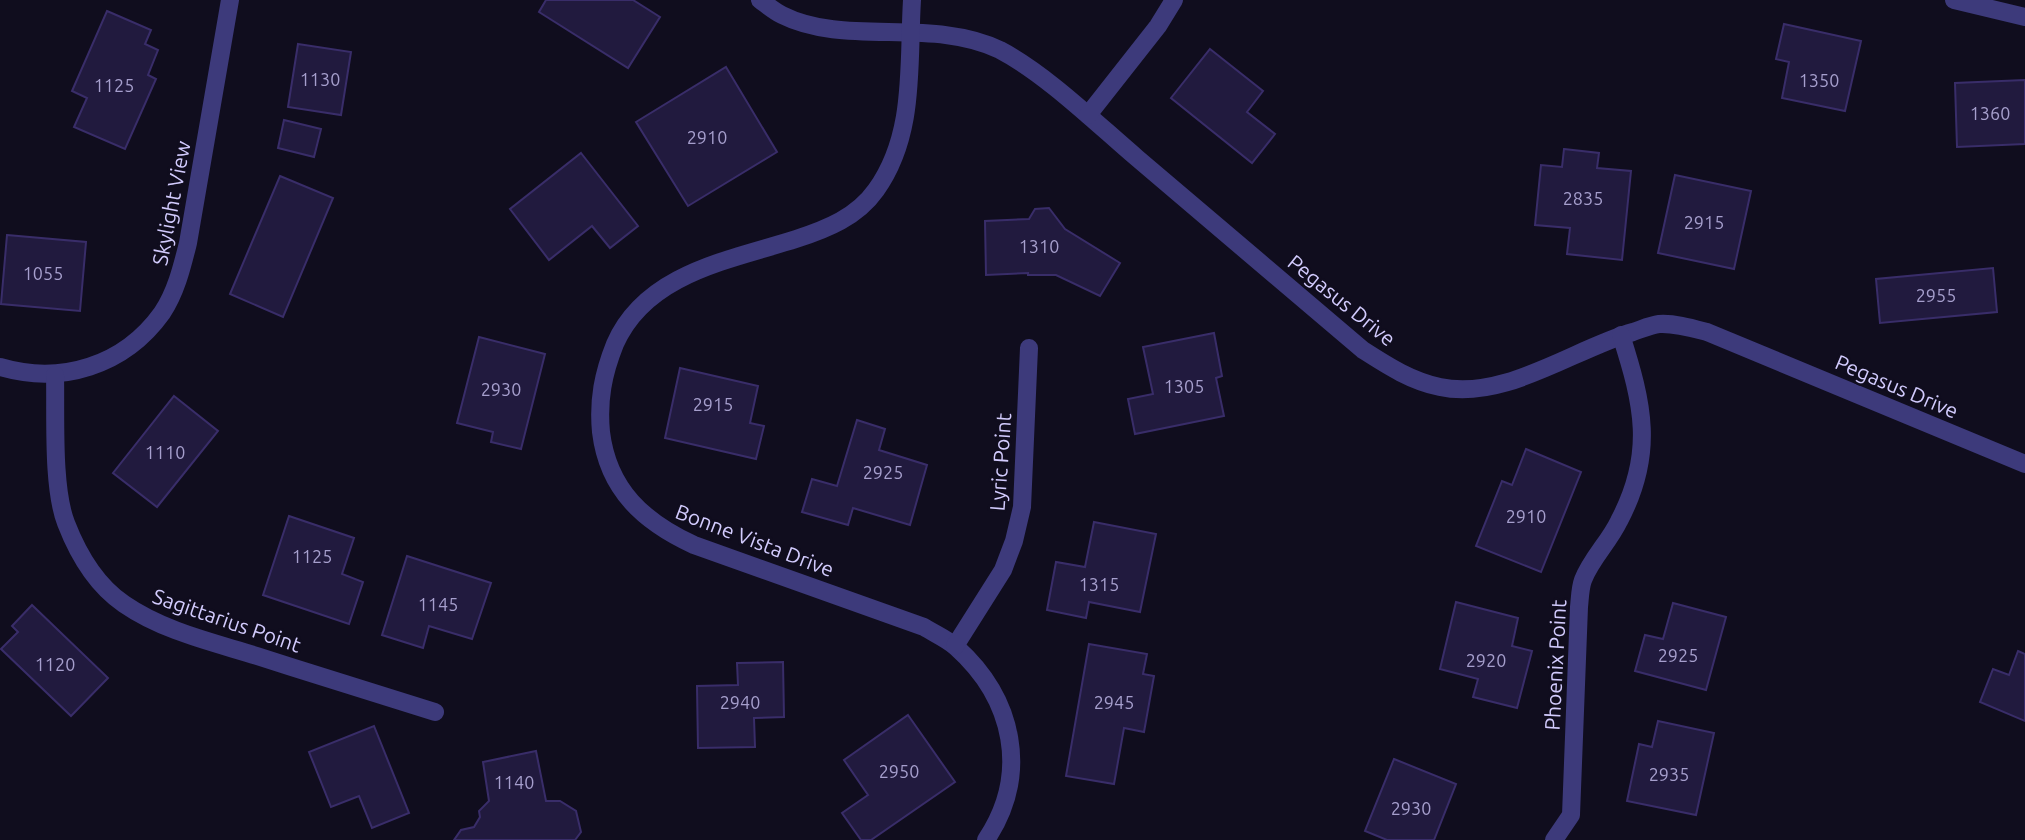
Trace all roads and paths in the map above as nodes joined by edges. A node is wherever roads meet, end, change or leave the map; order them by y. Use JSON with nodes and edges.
{"nodes":[{"id":1,"x":230,"y":0,"type":"edge"},
{"id":2,"x":760,"y":0,"type":"edge"},
{"id":3,"x":912,"y":0,"type":"edge"},
{"id":4,"x":1174,"y":0,"type":"edge"},
{"id":5,"x":1954,"y":0,"type":"edge"},
{"id":6,"x":2025,"y":17,"type":"edge"},
{"id":7,"x":910,"y":32,"type":"junction"},
{"id":8,"x":1088,"y":115,"type":"junction"},
{"id":9,"x":1621,"y":335,"type":"junction"},
{"id":10,"x":1029,"y":348,"type":"dead end"},
{"id":11,"x":0,"y":367,"type":"edge"},
{"id":12,"x":55,"y":375,"type":"junction"},
{"id":13,"x":2025,"y":464,"type":"edge"},
{"id":14,"x":955,"y":646,"type":"junction"},
{"id":15,"x":435,"y":712,"type":"dead end"},
{"id":16,"x":986,"y":840,"type":"edge"},
{"id":17,"x":1554,"y":840,"type":"edge"}],
"edges":[{"from":1,"to":12,"type":"street","name":"Skylight View"},
{"from":2,"to":7,"type":"street","name":"Pegasus Drive"},
{"from":3,"to":7,"type":"street","name":"Bonne Vista Drive"},
{"from":4,"to":8,"type":"street"},
{"from":5,"to":6,"type":"street"},
{"from":7,"to":8,"type":"street","name":"Pegasus Drive"},
{"from":7,"to":14,"type":"street","name":"Bonne Vista Drive"},
{"from":8,"to":9,"type":"street","name":"Pegasus Drive"},
{"from":9,"to":13,"type":"street","name":"Pegasus Drive"},
{"from":9,"to":17,"type":"street","name":"Phoenix Point"},
{"from":10,"to":14,"type":"street","name":"Lyric Point"},
{"from":11,"to":12,"type":"street","name":"Skylight View"},
{"from":12,"to":15,"type":"street","name":"Sagittarius Point"},
{"from":14,"to":16,"type":"street","name":"Bonne Vista Drive"}]}
